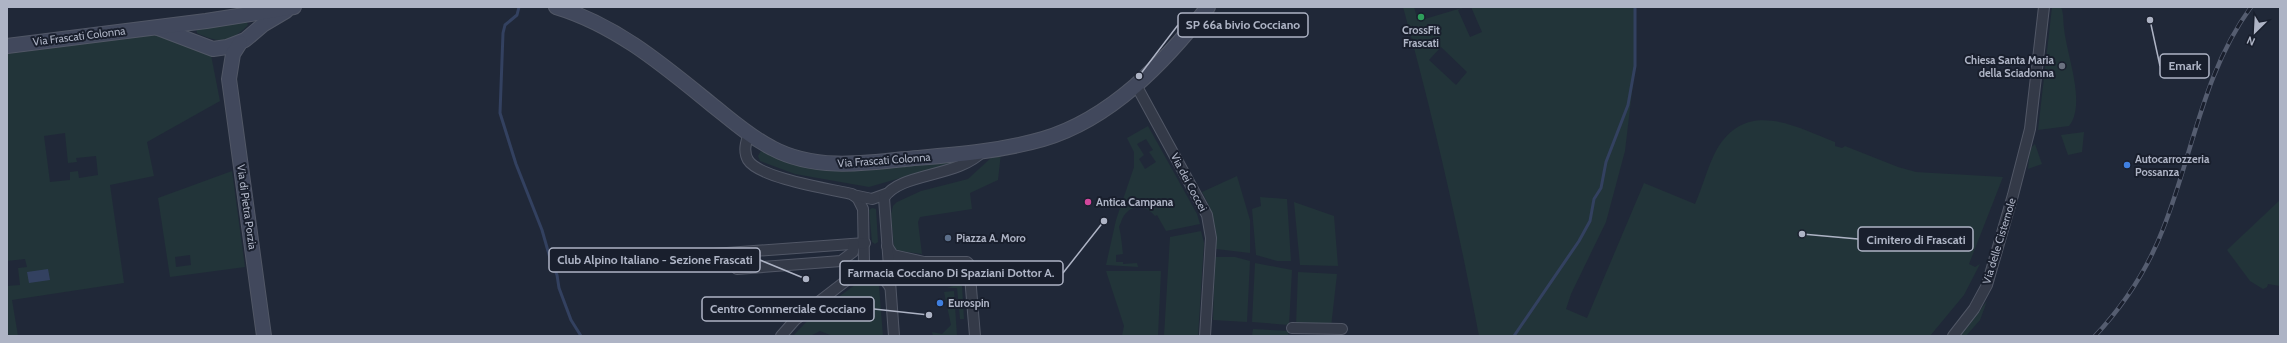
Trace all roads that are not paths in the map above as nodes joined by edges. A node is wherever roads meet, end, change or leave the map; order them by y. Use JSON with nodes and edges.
{"nodes":[{"id":1,"x":293,"y":7,"type":"edge"},
{"id":2,"x":556,"y":7,"type":"edge"},
{"id":3,"x":1208,"y":7,"type":"edge"},
{"id":4,"x":2044,"y":7,"type":"edge"},
{"id":5,"x":247,"y":14,"type":"junction"},
{"id":6,"x":197,"y":22,"type":"junction"},
{"id":7,"x":152,"y":27,"type":"junction"},
{"id":8,"x":254,"y":31,"type":"junction"},
{"id":9,"x":190,"y":40,"type":"junction"},
{"id":10,"x":240,"y":43,"type":"junction"},
{"id":11,"x":7,"y":46,"type":"edge"},
{"id":12,"x":213,"y":49,"type":"junction"},
{"id":13,"x":229,"y":79,"type":"junction"},
{"id":14,"x":1136,"y":85,"type":"junction"},
{"id":15,"x":749,"y":133,"type":"junction"},
{"id":16,"x":983,"y":151,"type":"junction"},
{"id":17,"x":852,"y":194,"type":"junction"},
{"id":18,"x":886,"y":194,"type":"junction"},
{"id":19,"x":865,"y":243,"type":"junction"},
{"id":20,"x":854,"y":244,"type":"junction"},
{"id":21,"x":887,"y":246,"type":"junction"},
{"id":22,"x":700,"y":255,"type":"dead end"},
{"id":23,"x":862,"y":266,"type":"junction"},
{"id":24,"x":737,"y":269,"type":"dead end"},
{"id":25,"x":890,"y":287,"type":"junction"},
{"id":26,"x":1292,"y":328,"type":"dead end"},
{"id":27,"x":1342,"y":329,"type":"dead end"},
{"id":28,"x":264,"y":336,"type":"edge"},
{"id":29,"x":781,"y":336,"type":"edge"},
{"id":30,"x":894,"y":336,"type":"edge"},
{"id":31,"x":975,"y":336,"type":"edge"},
{"id":32,"x":1205,"y":336,"type":"edge"},
{"id":33,"x":1953,"y":336,"type":"edge"}],
"edges":[{"from":1,"to":5,"type":"street","name":"Via Frascati Colonna"},
{"from":1,"to":8,"type":"street","name":"Via Frascati Colonna"},
{"from":2,"to":15,"type":"street","name":"Via Frascati Colonna"},
{"from":3,"to":14,"type":"street","name":"Via Frascati Colonna"},
{"from":4,"to":33,"type":"street","name":"Via delle Cisternole"},
{"from":5,"to":6,"type":"street","name":"Via Frascati Colonna"},
{"from":5,"to":8,"type":"street"},
{"from":6,"to":7,"type":"street","name":"Via Frascati Colonna"},
{"from":6,"to":9,"type":"street"},
{"from":7,"to":9,"type":"street","name":"Via Frascati Colonna"},
{"from":7,"to":11,"type":"street","name":"Via Frascati Colonna"},
{"from":8,"to":10,"type":"street","name":"Via Frascati Colonna"},
{"from":9,"to":12,"type":"street","name":"Via Frascati Colonna"},
{"from":10,"to":12,"type":"street","name":"Via Frascati Colonna"},
{"from":10,"to":13,"type":"street"},
{"from":12,"to":13,"type":"street"},
{"from":13,"to":28,"type":"street","name":"Via di Pietra Porzia"},
{"from":14,"to":16,"type":"street","name":"Via Frascati Colonna"},
{"from":14,"to":32,"type":"street","name":"Via dei Coccei"},
{"from":15,"to":16,"type":"street","name":"Via Frascati Colonna"},
{"from":15,"to":17,"type":"street"},
{"from":16,"to":18,"type":"street"},
{"from":17,"to":18,"type":"street"},
{"from":17,"to":19,"type":"street"},
{"from":18,"to":21,"type":"street"},
{"from":19,"to":20,"type":"street"},
{"from":19,"to":23,"type":"street"},
{"from":20,"to":22,"type":"street"},
{"from":20,"to":24,"type":"street"},
{"from":21,"to":25,"type":"street"},
{"from":21,"to":31,"type":"street"},
{"from":23,"to":25,"type":"street"},
{"from":23,"to":29,"type":"street"},
{"from":25,"to":30,"type":"street"},
{"from":26,"to":27,"type":"street"}]}
